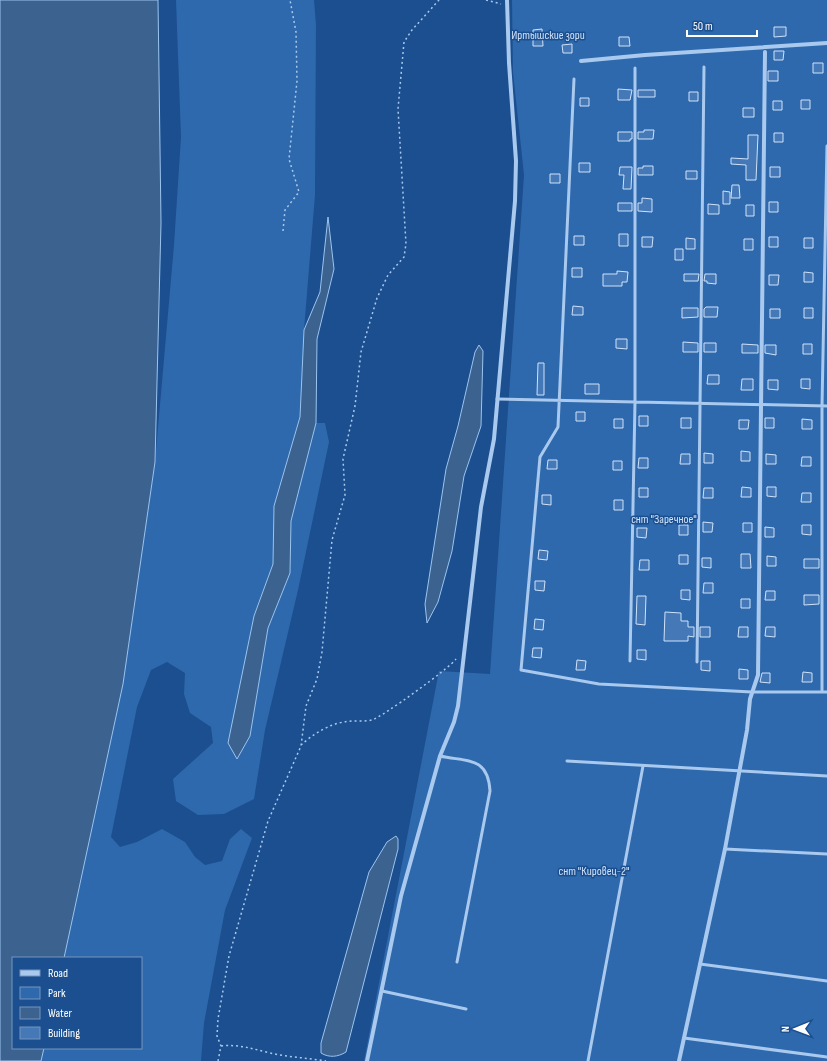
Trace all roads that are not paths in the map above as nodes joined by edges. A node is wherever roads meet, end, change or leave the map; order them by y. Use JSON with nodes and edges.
{"nodes":[{"id":1,"x":507,"y":0,"type":"edge"},
{"id":2,"x":827,"y":43,"type":"edge"},
{"id":3,"x":765,"y":52,"type":"dead end"},
{"id":4,"x":581,"y":61,"type":"dead end"},
{"id":5,"x":704,"y":67,"type":"dead end"},
{"id":6,"x":634,"y":68,"type":"dead end"},
{"id":7,"x":574,"y":79,"type":"dead end"},
{"id":8,"x":827,"y":146,"type":"edge"},
{"id":9,"x":497,"y":398,"type":"junction"},
{"id":10,"x":559,"y":400,"type":"junction"},
{"id":11,"x":635,"y":402,"type":"junction"},
{"id":12,"x":700,"y":404,"type":"junction"},
{"id":13,"x":761,"y":406,"type":"junction"},
{"id":14,"x":822,"y":406,"type":"junction"},
{"id":15,"x":827,"y":406,"type":"edge"},
{"id":16,"x":630,"y":661,"type":"dead end"},
{"id":17,"x":697,"y":662,"type":"dead end"},
{"id":18,"x":752,"y":692,"type":"junction"},
{"id":19,"x":822,"y":692,"type":"junction"},
{"id":20,"x":827,"y":692,"type":"edge"},
{"id":21,"x":440,"y":756,"type":"junction"},
{"id":22,"x":567,"y":761,"type":"dead end"},
{"id":23,"x":643,"y":766,"type":"junction"},
{"id":24,"x":739,"y":770,"type":"junction"},
{"id":25,"x":827,"y":776,"type":"edge"},
{"id":26,"x":725,"y":849,"type":"junction"},
{"id":27,"x":827,"y":854,"type":"edge"},
{"id":28,"x":457,"y":962,"type":"dead end"},
{"id":29,"x":700,"y":964,"type":"junction"},
{"id":30,"x":827,"y":981,"type":"edge"},
{"id":31,"x":382,"y":991,"type":"junction"},
{"id":32,"x":466,"y":1009,"type":"dead end"},
{"id":33,"x":684,"y":1038,"type":"junction"},
{"id":34,"x":827,"y":1057,"type":"edge"},
{"id":35,"x":367,"y":1061,"type":"edge"},
{"id":36,"x":588,"y":1061,"type":"edge"},
{"id":37,"x":679,"y":1061,"type":"edge"}],
"edges":[{"from":1,"to":9,"type":"street"},
{"from":2,"to":4,"type":"street"},
{"from":3,"to":13,"type":"street"},
{"from":5,"to":12,"type":"lane"},
{"from":6,"to":11,"type":"lane"},
{"from":7,"to":10,"type":"lane"},
{"from":8,"to":14,"type":"lane"},
{"from":9,"to":10,"type":"lane"},
{"from":9,"to":21,"type":"street"},
{"from":10,"to":11,"type":"lane"},
{"from":10,"to":18,"type":"lane"},
{"from":11,"to":12,"type":"lane"},
{"from":11,"to":16,"type":"lane"},
{"from":12,"to":13,"type":"lane"},
{"from":12,"to":17,"type":"lane"},
{"from":13,"to":14,"type":"lane"},
{"from":13,"to":18,"type":"street"},
{"from":14,"to":15,"type":"lane"},
{"from":14,"to":19,"type":"lane"},
{"from":18,"to":19,"type":"lane"},
{"from":18,"to":24,"type":"street"},
{"from":19,"to":20,"type":"lane"},
{"from":21,"to":28,"type":"lane"},
{"from":21,"to":31,"type":"street"},
{"from":22,"to":23,"type":"lane"},
{"from":23,"to":24,"type":"lane"},
{"from":23,"to":36,"type":"lane"},
{"from":24,"to":25,"type":"lane"},
{"from":24,"to":26,"type":"street"},
{"from":26,"to":27,"type":"lane"},
{"from":26,"to":29,"type":"street"},
{"from":29,"to":30,"type":"lane"},
{"from":29,"to":33,"type":"street"},
{"from":31,"to":32,"type":"lane"},
{"from":31,"to":35,"type":"street"},
{"from":33,"to":34,"type":"lane"},
{"from":33,"to":37,"type":"street"}]}
